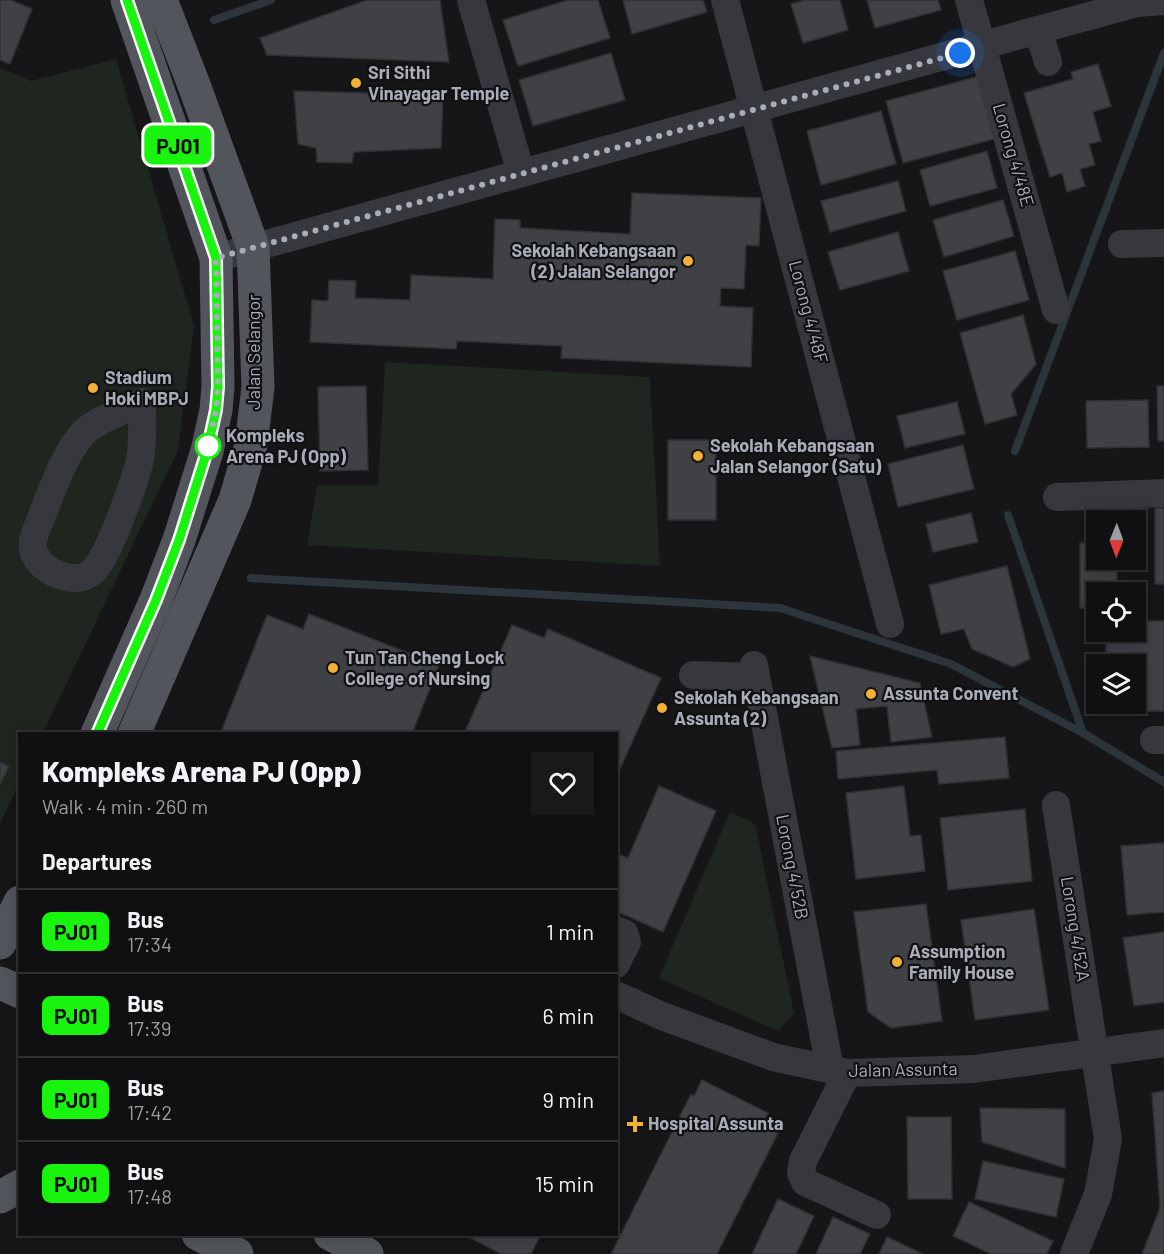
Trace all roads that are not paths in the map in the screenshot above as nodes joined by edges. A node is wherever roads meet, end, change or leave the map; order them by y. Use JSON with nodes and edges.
{"nodes":[{"id":1,"x":127,"y":0,"type":"edge"},
{"id":2,"x":161,"y":0,"type":"edge"},
{"id":3,"x":471,"y":0,"type":"edge"},
{"id":4,"x":725,"y":0,"type":"edge"},
{"id":5,"x":969,"y":0,"type":"edge"},
{"id":6,"x":1146,"y":1,"type":"edge"},
{"id":7,"x":1038,"y":30,"type":"junction"},
{"id":8,"x":982,"y":46,"type":"junction"},
{"id":9,"x":1048,"y":62,"type":"dead end"},
{"id":10,"x":754,"y":110,"type":"junction"},
{"id":11,"x":521,"y":173,"type":"junction"},
{"id":12,"x":1164,"y":243,"type":"edge"},
{"id":13,"x":1122,"y":244,"type":"dead end"},
{"id":14,"x":253,"y":247,"type":"junction"},
{"id":15,"x":216,"y":258,"type":"junction"},
{"id":16,"x":1056,"y":310,"type":"dead end"},
{"id":17,"x":130,"y":407,"type":"joint"},
{"id":18,"x":1164,"y":493,"type":"edge"},
{"id":19,"x":1057,"y":498,"type":"dead end"},
{"id":20,"x":890,"y":624,"type":"dead end"},
{"id":21,"x":693,"y":675,"type":"dead end"},
{"id":22,"x":98,"y":732,"type":"edge"},
{"id":23,"x":136,"y":732,"type":"edge"},
{"id":24,"x":1056,"y":805,"type":"dead end"},
{"id":25,"x":18,"y":906,"type":"edge"},
{"id":26,"x":618,"y":931,"type":"edge"},
{"id":27,"x":0,"y":943,"type":"edge"},
{"id":28,"x":618,"y":960,"type":"edge"},
{"id":29,"x":0,"y":983,"type":"edge"},
{"id":30,"x":18,"y":991,"type":"edge"},
{"id":31,"x":618,"y":996,"type":"edge"},
{"id":32,"x":1164,"y":1043,"type":"edge"},
{"id":33,"x":1094,"y":1054,"type":"junction"},
{"id":34,"x":839,"y":1071,"type":"junction"},
{"id":35,"x":18,"y":1187,"type":"edge"},
{"id":36,"x":0,"y":1197,"type":"edge"},
{"id":37,"x":877,"y":1215,"type":"dead end"},
{"id":38,"x":202,"y":1236,"type":"edge"},
{"id":39,"x":334,"y":1236,"type":"edge"},
{"id":40,"x":237,"y":1254,"type":"edge"},
{"id":41,"x":367,"y":1254,"type":"edge"},
{"id":42,"x":1074,"y":1254,"type":"edge"}],
"edges":[{"from":1,"to":15,"type":"main road","name":"Jalan Selangor"},
{"from":2,"to":14,"type":"main road","name":"Jalan Selangor"},
{"from":3,"to":11,"type":"street"},
{"from":4,"to":10,"type":"street","name":"Lorong 4/48F"},
{"from":5,"to":8,"type":"street","name":"Lorong 4/48E"},
{"from":6,"to":7,"type":"street"},
{"from":7,"to":8,"type":"street"},
{"from":7,"to":9,"type":"street"},
{"from":8,"to":10,"type":"street"},
{"from":8,"to":16,"type":"street","name":"Lorong 4/48E"},
{"from":10,"to":11,"type":"street"},
{"from":10,"to":20,"type":"street","name":"Lorong 4/48F"},
{"from":11,"to":14,"type":"street"},
{"from":12,"to":13,"type":"street"},
{"from":14,"to":15,"type":"street"},
{"from":14,"to":23,"type":"main road","name":"Jalan Selangor"},
{"from":15,"to":22,"type":"main road","name":"Jalan Selangor"},
{"from":17,"to":17,"type":"street"},
{"from":18,"to":19,"type":"street"},
{"from":21,"to":34,"type":"street","name":"Lorong 4/52B"},
{"from":24,"to":33,"type":"street","name":"Lorong 4/52A"},
{"from":25,"to":27,"type":"main road"},
{"from":26,"to":28,"type":"street"},
{"from":29,"to":30,"type":"main road"},
{"from":31,"to":34,"type":"street","name":"Jalan Assunta"},
{"from":32,"to":33,"type":"street","name":"Jalan Assunta"},
{"from":33,"to":34,"type":"street","name":"Jalan Assunta"},
{"from":33,"to":42,"type":"street","name":"Lorong 4/52A"},
{"from":34,"to":37,"type":"street"},
{"from":35,"to":36,"type":"main road"},
{"from":38,"to":40,"type":"main road"},
{"from":39,"to":41,"type":"main road"}]}
